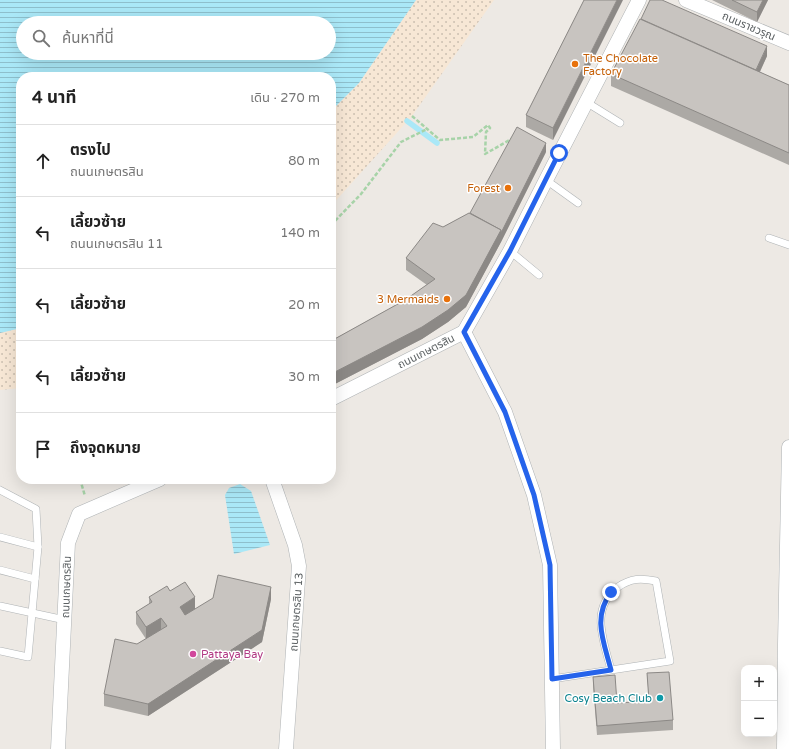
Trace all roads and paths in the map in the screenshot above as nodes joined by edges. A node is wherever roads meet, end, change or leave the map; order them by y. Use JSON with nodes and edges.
{"nodes":[{"id":1,"x":639,"y":0,"type":"edge"},
{"id":2,"x":686,"y":0,"type":"edge"},
{"id":3,"x":789,"y":43,"type":"edge"},
{"id":4,"x":586,"y":102,"type":"junction"},
{"id":5,"x":412,"y":116,"type":"dead end"},
{"id":6,"x":620,"y":122,"type":"dead end"},
{"id":7,"x":427,"y":129,"type":"junction"},
{"id":8,"x":515,"y":137,"type":"edge"},
{"id":9,"x":546,"y":180,"type":"junction"},
{"id":10,"x":578,"y":203,"type":"dead end"},
{"id":11,"x":336,"y":220,"type":"edge"},
{"id":12,"x":769,"y":238,"type":"dead end"},
{"id":13,"x":789,"y":245,"type":"edge"},
{"id":14,"x":510,"y":251,"type":"junction"},
{"id":15,"x":539,"y":275,"type":"dead end"},
{"id":16,"x":464,"y":332,"type":"junction"},
{"id":17,"x":336,"y":396,"type":"edge"},
{"id":18,"x":789,"y":447,"type":"edge"},
{"id":19,"x":148,"y":484,"type":"edge"},
{"id":20,"x":274,"y":484,"type":"edge"},
{"id":21,"x":0,"y":490,"type":"edge"},
{"id":22,"x":0,"y":537,"type":"edge"},
{"id":23,"x":38,"y":547,"type":"junction"},
{"id":24,"x":0,"y":570,"type":"edge"},
{"id":25,"x":35,"y":578,"type":"junction"},
{"id":26,"x":0,"y":606,"type":"edge"},
{"id":27,"x":32,"y":613,"type":"junction"},
{"id":28,"x":65,"y":620,"type":"junction"},
{"id":29,"x":787,"y":644,"type":"edge"},
{"id":30,"x":0,"y":651,"type":"edge"},
{"id":31,"x":611,"y":670,"type":"junction"},
{"id":32,"x":552,"y":679,"type":"junction"},
{"id":33,"x":58,"y":749,"type":"edge"},
{"id":34,"x":286,"y":749,"type":"edge"},
{"id":35,"x":553,"y":749,"type":"edge"},
{"id":36,"x":784,"y":749,"type":"edge"}],
"edges":[{"from":1,"to":4,"type":"street","name":"ถนนเกษตรสิน"},
{"from":2,"to":3,"type":"street","name":"ถนนราชวรุณ"},
{"from":4,"to":6,"type":"lane"},
{"from":4,"to":9,"type":"street","name":"ถนนเกษตรสิน"},
{"from":5,"to":7,"type":"path"},
{"from":7,"to":8,"type":"path"},
{"from":7,"to":11,"type":"path"},
{"from":9,"to":10,"type":"lane"},
{"from":9,"to":14,"type":"street","name":"ถนนเกษตรสิน"},
{"from":12,"to":13,"type":"lane"},
{"from":14,"to":15,"type":"lane"},
{"from":14,"to":16,"type":"street","name":"ถนนเกษตรสิน"},
{"from":16,"to":17,"type":"street","name":"ถนนเกษตรสิน"},
{"from":16,"to":32,"type":"street"},
{"from":18,"to":29,"type":"street"},
{"from":19,"to":28,"type":"street","name":"ถนนเกษตรสิน"},
{"from":20,"to":34,"type":"street","name":"ถนนเกษตรสิน 13"},
{"from":21,"to":23,"type":"lane"},
{"from":22,"to":23,"type":"lane"},
{"from":23,"to":25,"type":"lane"},
{"from":24,"to":25,"type":"lane"},
{"from":25,"to":27,"type":"lane"},
{"from":26,"to":27,"type":"lane"},
{"from":27,"to":28,"type":"lane"},
{"from":27,"to":30,"type":"lane"},
{"from":28,"to":33,"type":"street","name":"ถนนเกษตรสิน"},
{"from":29,"to":36,"type":"street"},
{"from":31,"to":31,"type":"lane"},
{"from":31,"to":32,"type":"lane"},
{"from":32,"to":35,"type":"street"}]}
